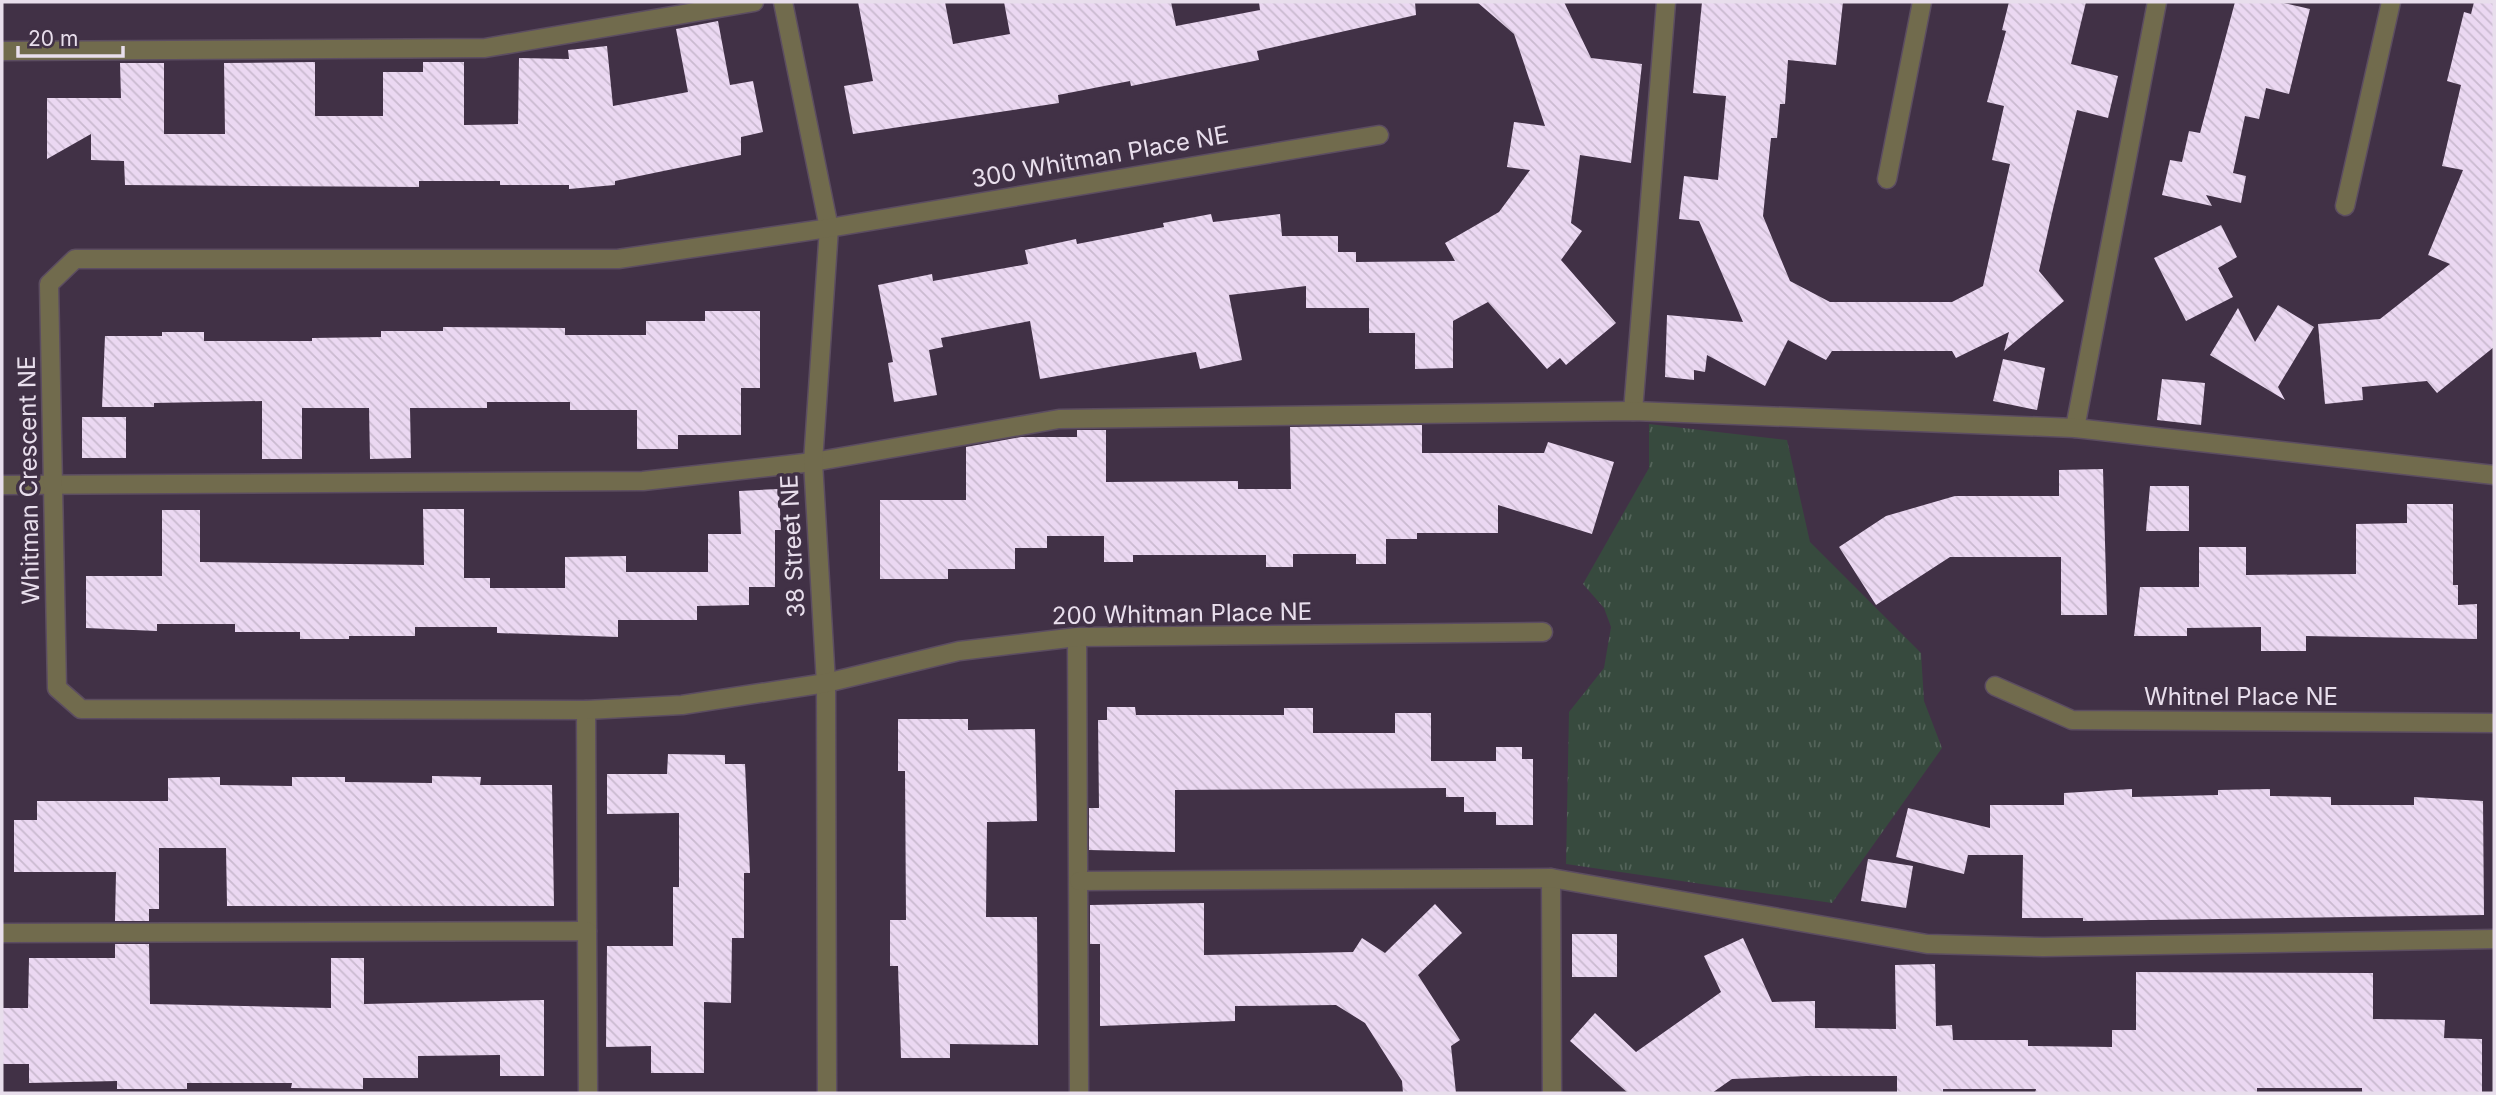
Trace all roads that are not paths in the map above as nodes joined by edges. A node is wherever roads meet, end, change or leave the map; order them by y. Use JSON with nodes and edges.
{"nodes":[{"id":1,"x":754,"y":2,"type":"edge"},
{"id":2,"x":783,"y":2,"type":"edge"},
{"id":3,"x":1666,"y":2,"type":"edge"},
{"id":4,"x":1922,"y":2,"type":"edge"},
{"id":5,"x":2157,"y":2,"type":"edge"},
{"id":6,"x":2391,"y":2,"type":"edge"},
{"id":7,"x":2,"y":51,"type":"edge"},
{"id":8,"x":1380,"y":135,"type":"dead end"},
{"id":9,"x":1887,"y":179,"type":"dead end"},
{"id":10,"x":2345,"y":206,"type":"dead end"},
{"id":11,"x":829,"y":228,"type":"junction"},
{"id":12,"x":1633,"y":411,"type":"junction"},
{"id":13,"x":2075,"y":428,"type":"junction"},
{"id":14,"x":813,"y":462,"type":"junction"},
{"id":15,"x":2494,"y":475,"type":"edge"},
{"id":16,"x":54,"y":484,"type":"junction"},
{"id":17,"x":2,"y":485,"type":"edge"},
{"id":18,"x":1543,"y":632,"type":"dead end"},
{"id":19,"x":1077,"y":637,"type":"junction"},
{"id":20,"x":826,"y":683,"type":"junction"},
{"id":21,"x":1995,"y":686,"type":"dead end"},
{"id":22,"x":586,"y":710,"type":"junction"},
{"id":23,"x":2494,"y":723,"type":"edge"},
{"id":24,"x":1551,"y":878,"type":"junction"},
{"id":25,"x":1079,"y":881,"type":"junction"},
{"id":26,"x":587,"y":931,"type":"junction"},
{"id":27,"x":2,"y":933,"type":"edge"},
{"id":28,"x":2494,"y":939,"type":"edge"},
{"id":29,"x":588,"y":1093,"type":"edge"},
{"id":30,"x":828,"y":1093,"type":"edge"},
{"id":31,"x":1079,"y":1093,"type":"edge"},
{"id":32,"x":1552,"y":1093,"type":"edge"}],
"edges":[{"from":1,"to":7,"type":"street"},
{"from":2,"to":11,"type":"street","name":"38 Street NE"},
{"from":3,"to":12,"type":"street"},
{"from":4,"to":9,"type":"street"},
{"from":5,"to":13,"type":"street"},
{"from":6,"to":10,"type":"street"},
{"from":8,"to":11,"type":"street","name":"300 Whitman Place NE"},
{"from":11,"to":14,"type":"street","name":"38 Street NE"},
{"from":11,"to":16,"type":"street","name":"Whitman Crescent NE"},
{"from":12,"to":13,"type":"street"},
{"from":12,"to":14,"type":"street"},
{"from":13,"to":15,"type":"street"},
{"from":14,"to":16,"type":"street"},
{"from":14,"to":20,"type":"street","name":"38 Street NE"},
{"from":16,"to":17,"type":"street"},
{"from":16,"to":22,"type":"street","name":"Whitman Crescent NE"},
{"from":18,"to":19,"type":"street","name":"200 Whitman Place NE"},
{"from":19,"to":20,"type":"street","name":"200 Whitman Place NE"},
{"from":19,"to":25,"type":"street"},
{"from":20,"to":22,"type":"street","name":"Whitman Crescent NE"},
{"from":20,"to":30,"type":"street","name":"38 Street NE"},
{"from":21,"to":23,"type":"street","name":"Whitnel Place NE"},
{"from":22,"to":26,"type":"street"},
{"from":24,"to":25,"type":"street"},
{"from":24,"to":28,"type":"street"},
{"from":24,"to":32,"type":"street"},
{"from":25,"to":31,"type":"street"},
{"from":26,"to":27,"type":"street"},
{"from":26,"to":29,"type":"street"}]}
